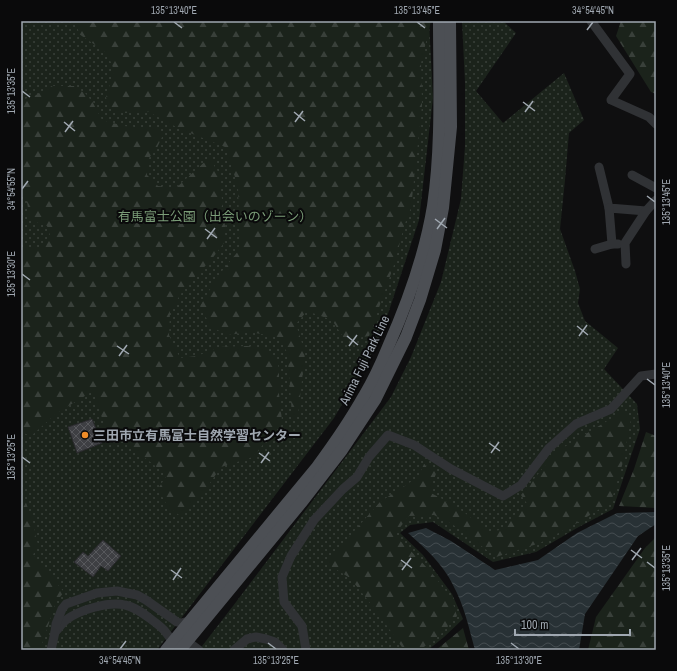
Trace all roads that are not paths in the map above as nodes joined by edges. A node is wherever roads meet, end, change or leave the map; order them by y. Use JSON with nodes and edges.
{"nodes":[{"id":1,"x":439,"y":21,"type":"edge"},
{"id":2,"x":450,"y":21,"type":"edge"},
{"id":3,"x":591,"y":21,"type":"edge"},
{"id":4,"x":656,"y":124,"type":"edge"},
{"id":5,"x":599,"y":167,"type":"dead end"},
{"id":6,"x":632,"y":175,"type":"dead end"},
{"id":7,"x":656,"y":188,"type":"edge"},
{"id":8,"x":656,"y":200,"type":"edge"},
{"id":9,"x":609,"y":208,"type":"junction"},
{"id":10,"x":646,"y":211,"type":"junction"},
{"id":11,"x":625,"y":243,"type":"junction"},
{"id":12,"x":612,"y":244,"type":"junction"},
{"id":13,"x":595,"y":249,"type":"dead end"},
{"id":14,"x":626,"y":264,"type":"dead end"},
{"id":15,"x":656,"y":374,"type":"edge"},
{"id":16,"x":189,"y":621,"type":"junction"},
{"id":17,"x":55,"y":632,"type":"junction"},
{"id":18,"x":176,"y":646,"type":"edge"},
{"id":19,"x":51,"y":650,"type":"edge"},
{"id":20,"x":199,"y":650,"type":"edge"},
{"id":21,"x":234,"y":650,"type":"edge"},
{"id":22,"x":283,"y":650,"type":"edge"},
{"id":23,"x":306,"y":650,"type":"edge"}],
"edges":[{"from":1,"to":16,"type":"main road","name":"Arima Fuji Park Line"},
{"from":2,"to":18,"type":"main road","name":"Arima Fuji Park Line"},
{"from":3,"to":4,"type":"street"},
{"from":5,"to":9,"type":"street"},
{"from":6,"to":7,"type":"street"},
{"from":8,"to":10,"type":"street"},
{"from":9,"to":10,"type":"street"},
{"from":9,"to":12,"type":"street"},
{"from":10,"to":11,"type":"street"},
{"from":11,"to":12,"type":"street"},
{"from":11,"to":14,"type":"street"},
{"from":12,"to":13,"type":"street"},
{"from":15,"to":23,"type":"street"},
{"from":16,"to":17,"type":"street"},
{"from":16,"to":18,"type":"main road","name":"Arima Fuji Park Line"},
{"from":17,"to":18,"type":"street"},
{"from":17,"to":19,"type":"street"},
{"from":18,"to":20,"type":"street"},
{"from":21,"to":22,"type":"street"}]}
